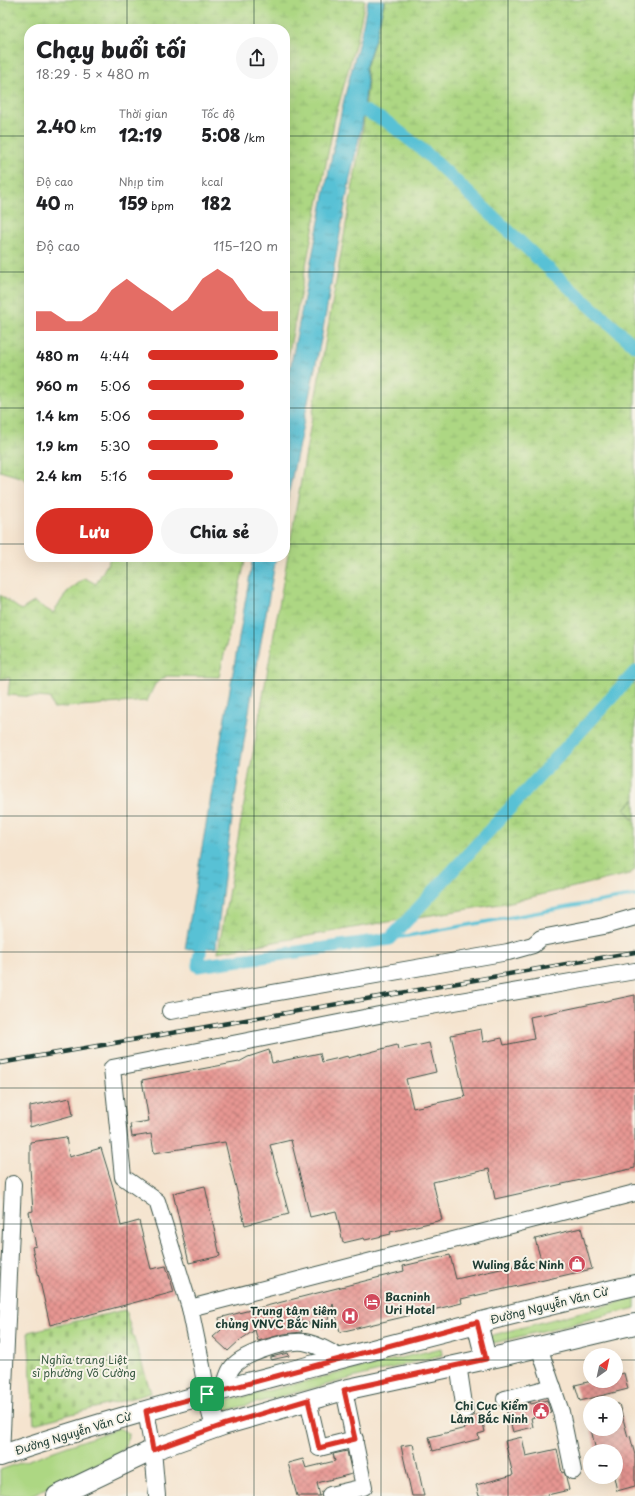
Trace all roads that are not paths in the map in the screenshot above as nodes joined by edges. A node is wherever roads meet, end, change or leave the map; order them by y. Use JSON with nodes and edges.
{"nodes":[{"id":1,"x":635,"y":918,"type":"edge"},
{"id":2,"x":635,"y":971,"type":"edge"},
{"id":3,"x":170,"y":1011,"type":"dead end"},
{"id":4,"x":13,"y":1184,"type":"dead end"},
{"id":5,"x":635,"y":1193,"type":"edge"},
{"id":6,"x":635,"y":1285,"type":"edge"},
{"id":7,"x":190,"y":1308,"type":"junction"},
{"id":8,"x":477,"y":1322,"type":"junction"},
{"id":9,"x":635,"y":1324,"type":"edge"},
{"id":10,"x":539,"y":1346,"type":"junction"},
{"id":11,"x":340,"y":1358,"type":"junction"},
{"id":12,"x":486,"y":1359,"type":"junction"},
{"id":13,"x":458,"y":1364,"type":"junction"},
{"id":14,"x":553,"y":1387,"type":"junction"},
{"id":15,"x":344,"y":1390,"type":"junction"},
{"id":16,"x":215,"y":1392,"type":"junction"},
{"id":17,"x":505,"y":1399,"type":"dead end"},
{"id":18,"x":308,"y":1400,"type":"junction"},
{"id":19,"x":146,"y":1411,"type":"junction"},
{"id":20,"x":465,"y":1411,"type":"dead end"},
{"id":21,"x":216,"y":1427,"type":"junction"},
{"id":22,"x":355,"y":1439,"type":"junction"},
{"id":23,"x":153,"y":1450,"type":"junction"},
{"id":24,"x":0,"y":1455,"type":"edge"},
{"id":25,"x":573,"y":1471,"type":"dead end"},
{"id":26,"x":66,"y":1494,"type":"edge"},
{"id":27,"x":330,"y":1495,"type":"dead end"},
{"id":28,"x":157,"y":1496,"type":"edge"}],
"edges":[{"from":1,"to":3,"type":"street"},
{"from":2,"to":7,"type":"street"},
{"from":4,"to":24,"type":"street"},
{"from":5,"to":7,"type":"street"},
{"from":6,"to":8,"type":"main road","name":"Đường Nguyễn Văn Cừ"},
{"from":7,"to":16,"type":"street"},
{"from":8,"to":11,"type":"main road","name":"Đường Nguyễn Văn Cừ"},
{"from":8,"to":12,"type":"main road"},
{"from":9,"to":10,"type":"main road"},
{"from":10,"to":12,"type":"main road"},
{"from":10,"to":14,"type":"street"},
{"from":11,"to":16,"type":"main road","name":"Đường Nguyễn Văn Cừ"},
{"from":11,"to":16,"type":"street"},
{"from":12,"to":13,"type":"main road"},
{"from":13,"to":15,"type":"main road"},
{"from":13,"to":20,"type":"street"},
{"from":14,"to":17,"type":"street"},
{"from":14,"to":25,"type":"street"},
{"from":15,"to":18,"type":"main road"},
{"from":15,"to":22,"type":"street"},
{"from":16,"to":19,"type":"main road","name":"Đường Nguyễn Văn Cừ"},
{"from":16,"to":21,"type":"main road"},
{"from":18,"to":21,"type":"main road"},
{"from":18,"to":22,"type":"street"},
{"from":19,"to":23,"type":"street"},
{"from":19,"to":24,"type":"main road","name":"Đường Nguyễn Văn Cừ"},
{"from":21,"to":23,"type":"main road"},
{"from":22,"to":27,"type":"street"},
{"from":23,"to":26,"type":"main road"},
{"from":23,"to":28,"type":"street"}]}
